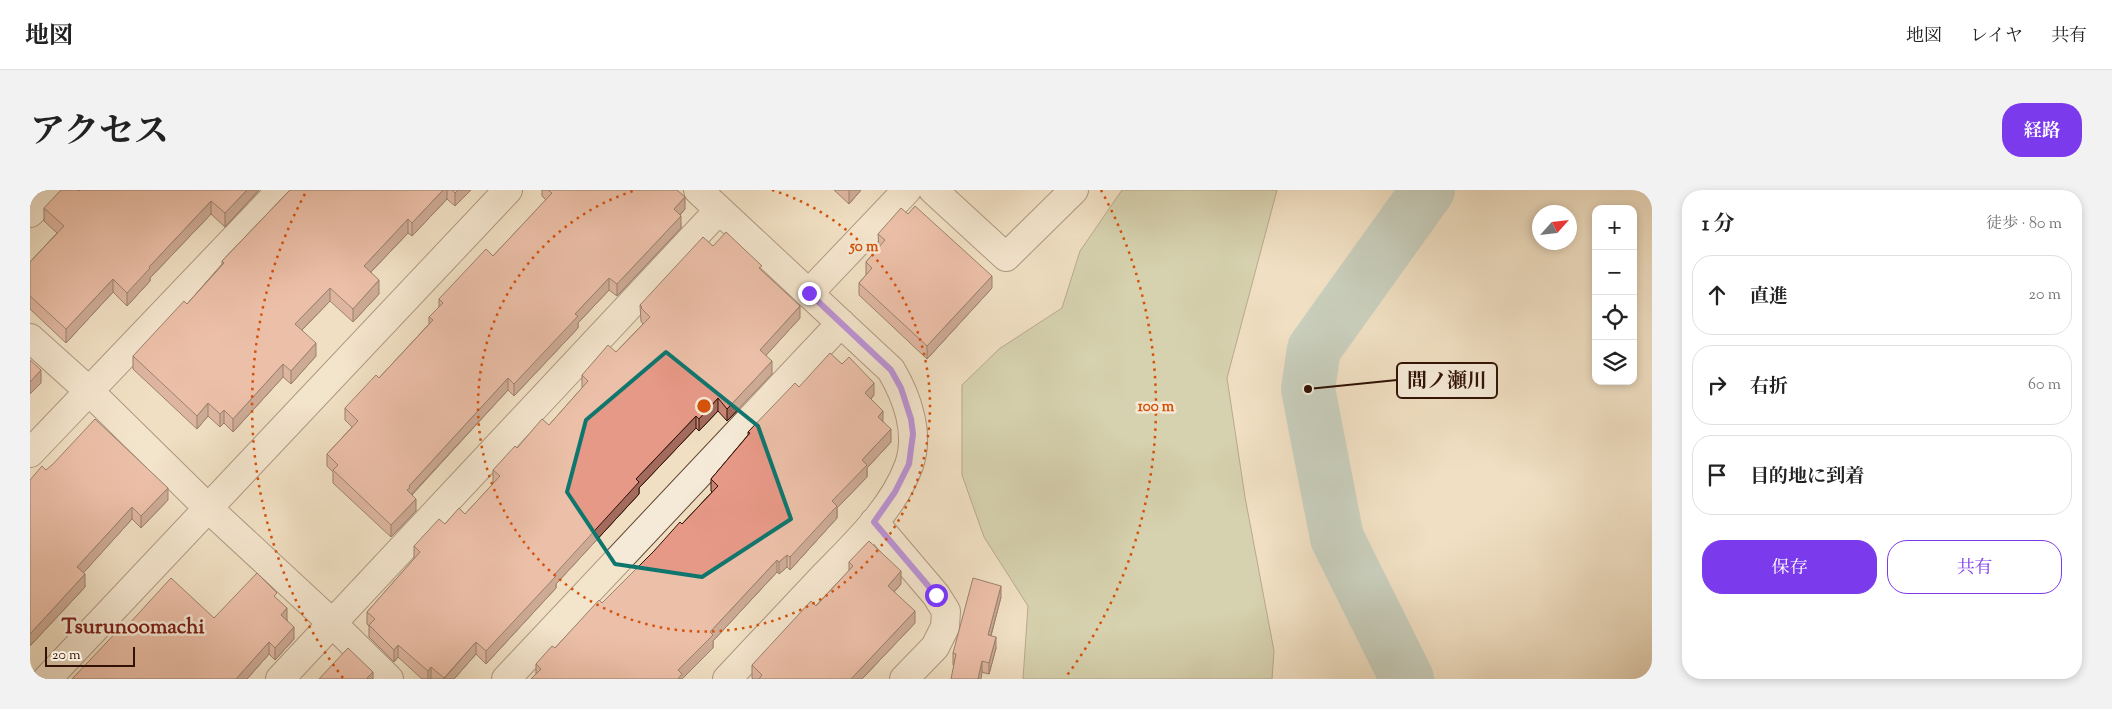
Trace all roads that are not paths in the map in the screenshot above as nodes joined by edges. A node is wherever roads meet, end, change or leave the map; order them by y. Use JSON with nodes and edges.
{"nodes":[{"id":1,"x":52,"y":190,"type":"edge"},
{"id":2,"x":281,"y":190,"type":"edge"},
{"id":3,"x":508,"y":190,"type":"edge"},
{"id":4,"x":698,"y":190,"type":"edge"},
{"id":5,"x":907,"y":190,"type":"edge"},
{"id":6,"x":933,"y":190,"type":"edge"},
{"id":7,"x":1074,"y":190,"type":"edge"},
{"id":8,"x":719,"y":210,"type":"junction"},
{"id":9,"x":30,"y":213,"type":"edge"},
{"id":10,"x":809,"y":293,"type":"junction"},
{"id":11,"x":841,"y":323,"type":"junction"},
{"id":12,"x":30,"y":338,"type":"edge"},
{"id":13,"x":89,"y":391,"type":"junction"},
{"id":14,"x":30,"y":453,"type":"edge"},
{"id":15,"x":208,"y":508,"type":"junction"},
{"id":16,"x":874,"y":522,"type":"junction"},
{"id":17,"x":332,"y":623,"type":"junction"},
{"id":18,"x":48,"y":679,"type":"edge"},
{"id":19,"x":280,"y":679,"type":"edge"},
{"id":20,"x":389,"y":679,"type":"edge"},
{"id":21,"x":506,"y":679,"type":"edge"},
{"id":22,"x":727,"y":679,"type":"edge"},
{"id":23,"x":904,"y":679,"type":"edge"}],
"edges":[{"from":1,"to":9,"type":"street"},
{"from":2,"to":13,"type":"street"},
{"from":3,"to":15,"type":"street"},
{"from":4,"to":8,"type":"street"},
{"from":5,"to":10,"type":"street"},
{"from":6,"to":7,"type":"street"},
{"from":8,"to":10,"type":"street"},
{"from":8,"to":17,"type":"street"},
{"from":10,"to":11,"type":"street"},
{"from":11,"to":16,"type":"street"},
{"from":11,"to":21,"type":"street"},
{"from":12,"to":13,"type":"street"},
{"from":13,"to":14,"type":"street"},
{"from":13,"to":15,"type":"street"},
{"from":15,"to":17,"type":"street"},
{"from":15,"to":18,"type":"street"},
{"from":16,"to":22,"type":"street"},
{"from":16,"to":23,"type":"street"},
{"from":17,"to":19,"type":"street"},
{"from":17,"to":20,"type":"street"}]}
